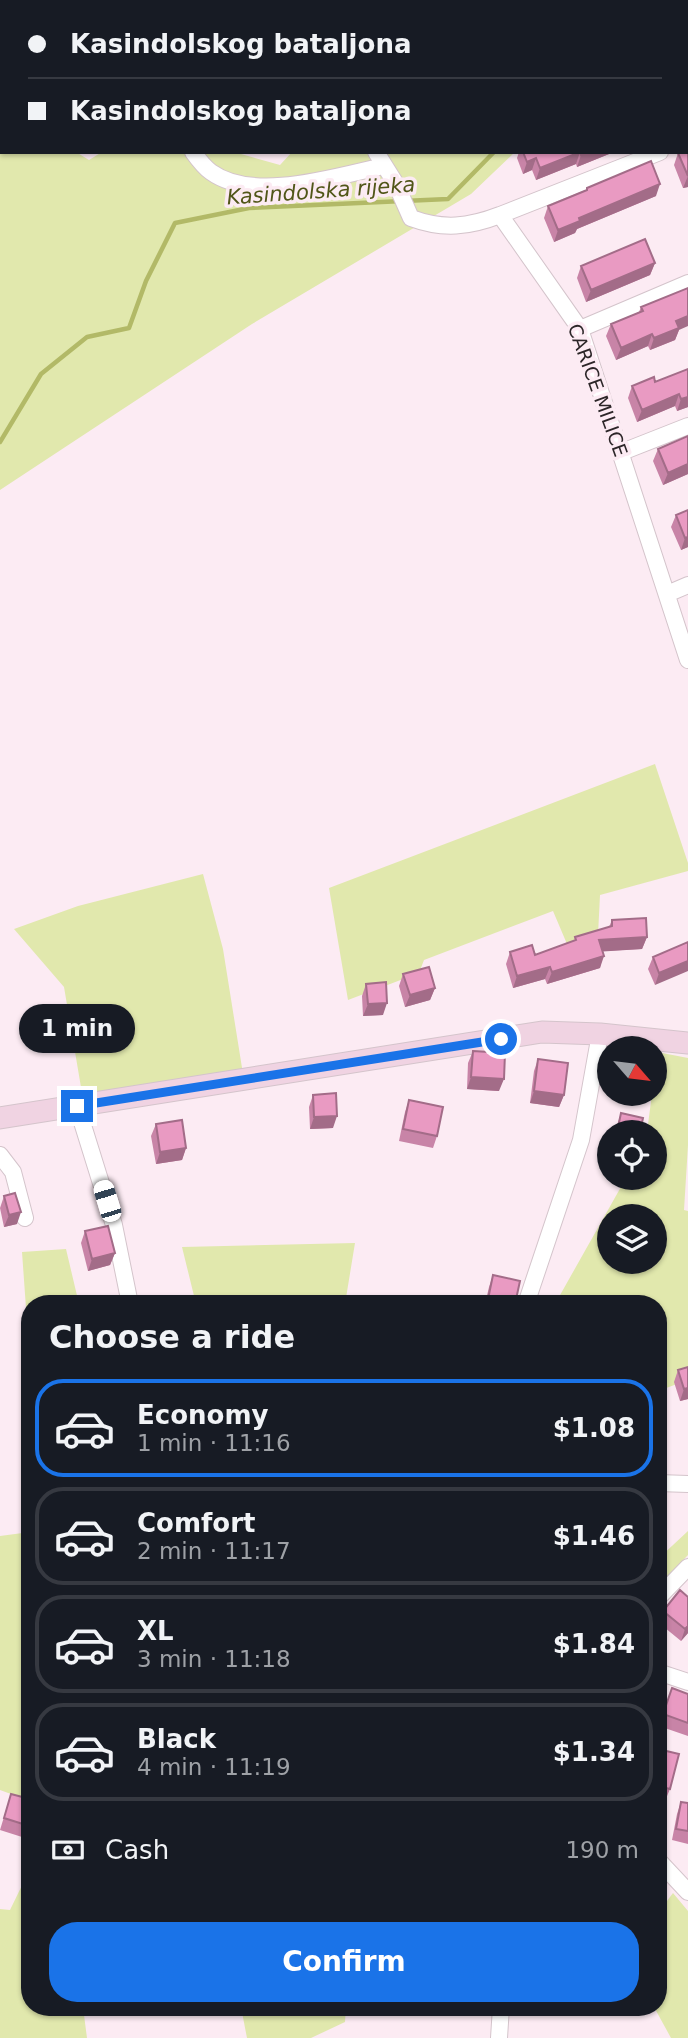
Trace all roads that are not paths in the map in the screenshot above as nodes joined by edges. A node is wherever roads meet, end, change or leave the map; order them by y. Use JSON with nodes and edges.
{"nodes":[{"id":1,"x":195,"y":154,"type":"edge"},
{"id":2,"x":655,"y":154,"type":"edge"},
{"id":3,"x":380,"y":159,"type":"edge"},
{"id":4,"x":500,"y":215,"type":"junction"},
{"id":5,"x":688,"y":283,"type":"edge"},
{"id":6,"x":580,"y":329,"type":"junction"},
{"id":7,"x":688,"y":426,"type":"edge"},
{"id":8,"x":622,"y":452,"type":"junction"},
{"id":9,"x":688,"y":585,"type":"edge"},
{"id":10,"x":667,"y":594,"type":"junction"},
{"id":11,"x":688,"y":660,"type":"edge"},
{"id":12,"x":600,"y":1034,"type":"junction"},
{"id":13,"x":688,"y":1043,"type":"edge"},
{"id":14,"x":77,"y":1106,"type":"junction"},
{"id":15,"x":0,"y":1118,"type":"edge"},
{"id":16,"x":0,"y":1155,"type":"edge"},
{"id":17,"x":25,"y":1218,"type":"dead end"},
{"id":18,"x":129,"y":1295,"type":"edge"},
{"id":19,"x":529,"y":1295,"type":"edge"},
{"id":20,"x":667,"y":1483,"type":"edge"},
{"id":21,"x":688,"y":1484,"type":"edge"},
{"id":22,"x":688,"y":1567,"type":"edge"},
{"id":23,"x":667,"y":1589,"type":"edge"},
{"id":24,"x":667,"y":1675,"type":"edge"},
{"id":25,"x":688,"y":1682,"type":"edge"},
{"id":26,"x":667,"y":1870,"type":"edge"},
{"id":27,"x":688,"y":1892,"type":"edge"},
{"id":28,"x":500,"y":2016,"type":"edge"},
{"id":29,"x":499,"y":2038,"type":"edge"}],
"edges":[{"from":1,"to":3,"type":"street"},
{"from":2,"to":4,"type":"street"},
{"from":3,"to":4,"type":"street"},
{"from":4,"to":6,"type":"street","name":"CARICE MILICE"},
{"from":5,"to":6,"type":"street"},
{"from":6,"to":8,"type":"street","name":"CARICE MILICE"},
{"from":7,"to":8,"type":"street"},
{"from":8,"to":10,"type":"street","name":"CARICE MILICE"},
{"from":9,"to":10,"type":"street"},
{"from":10,"to":11,"type":"street","name":"CARICE MILICE"},
{"from":12,"to":13,"type":"street"},
{"from":12,"to":14,"type":"street"},
{"from":12,"to":19,"type":"street"},
{"from":14,"to":15,"type":"street"},
{"from":14,"to":18,"type":"street"},
{"from":16,"to":17,"type":"street"},
{"from":20,"to":21,"type":"street"},
{"from":22,"to":23,"type":"street"},
{"from":24,"to":25,"type":"street"},
{"from":26,"to":27,"type":"street"},
{"from":28,"to":29,"type":"street"}]}
